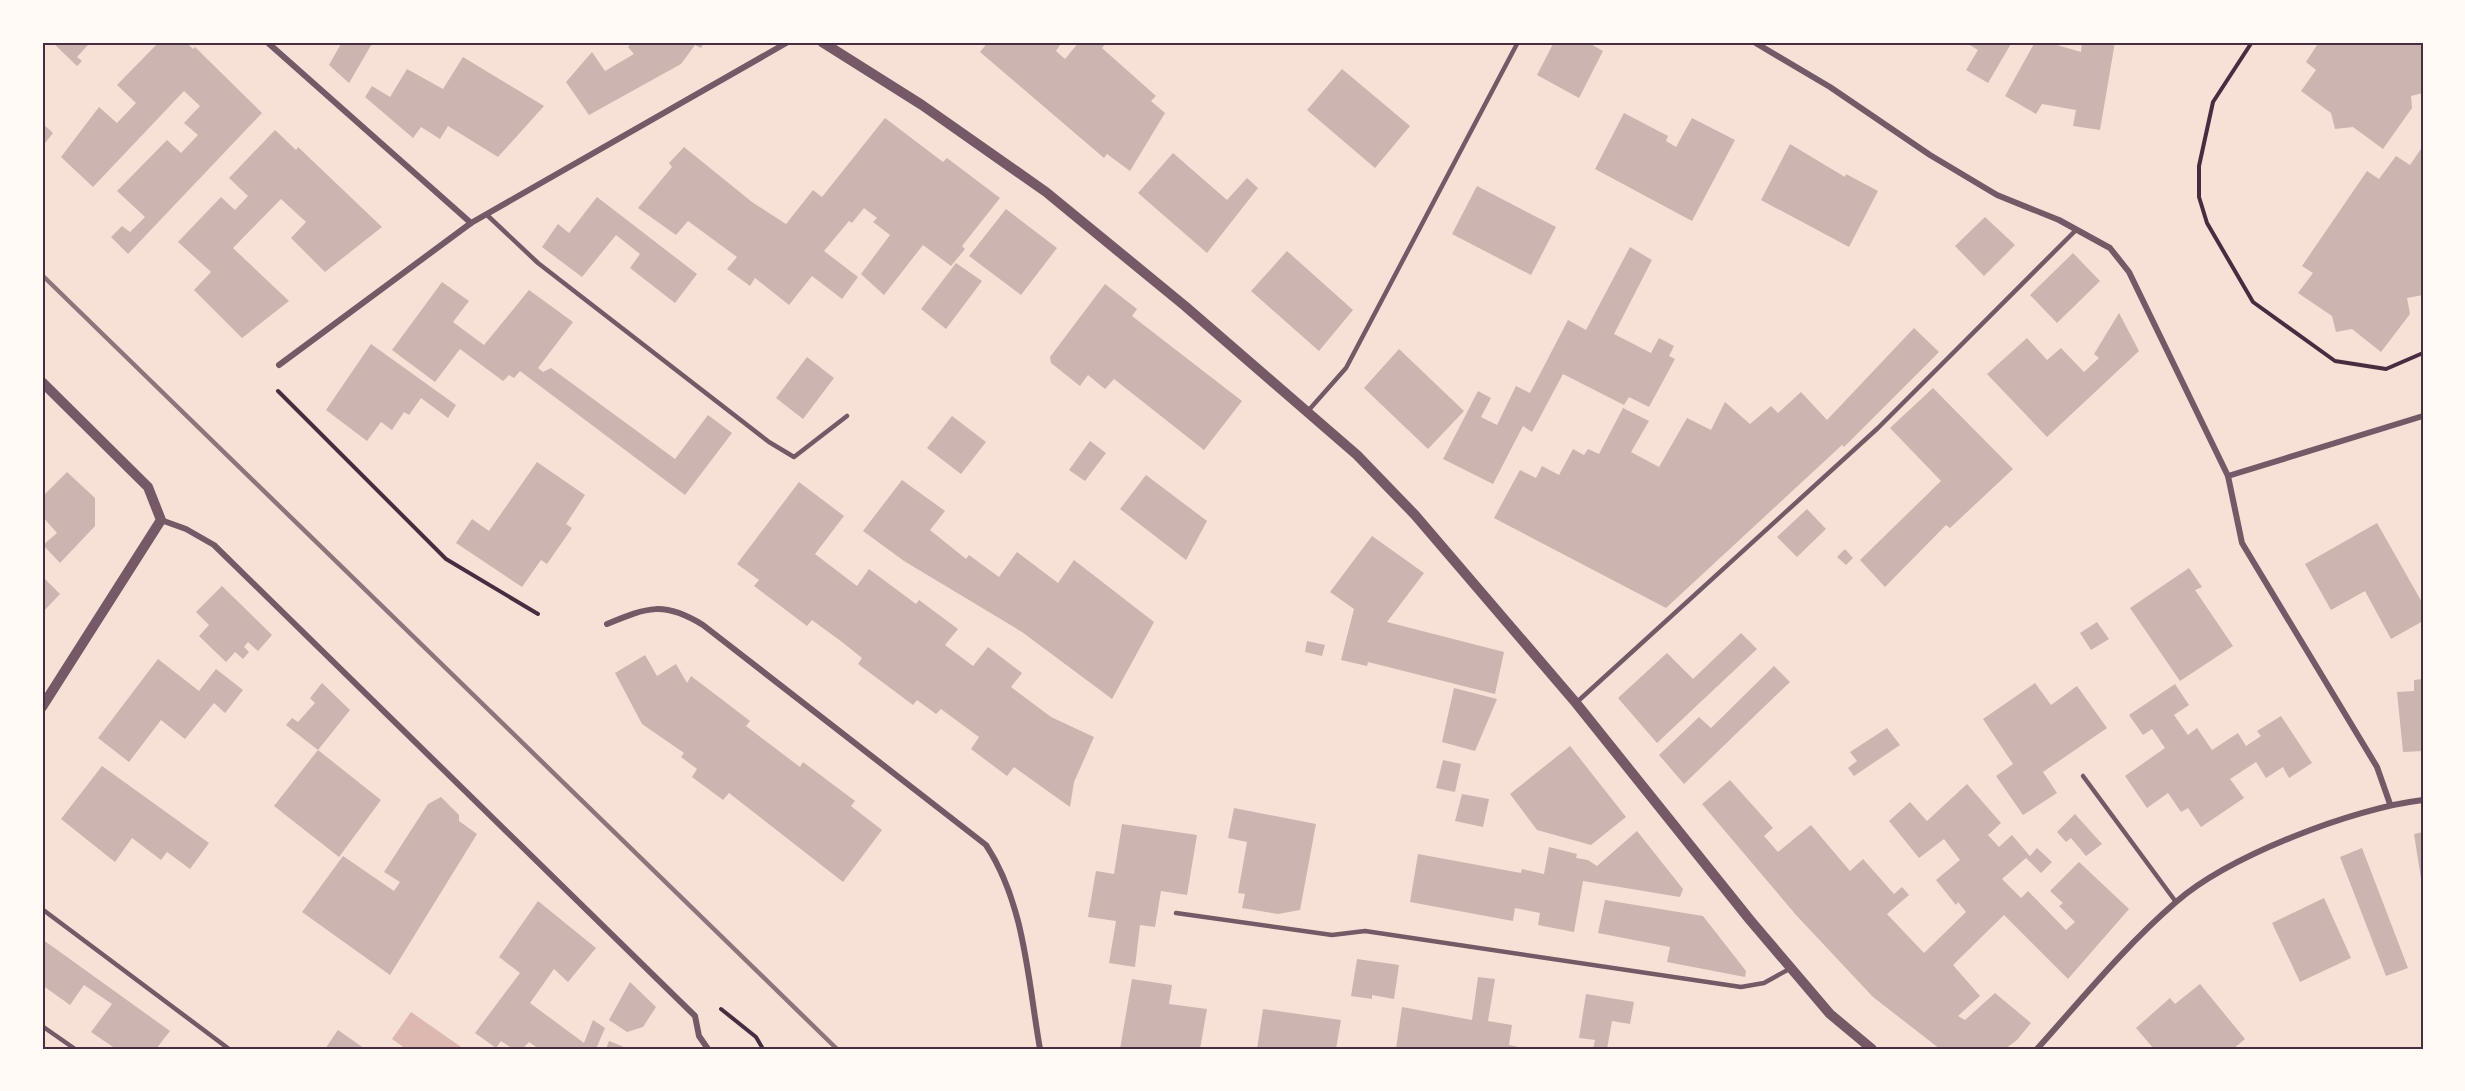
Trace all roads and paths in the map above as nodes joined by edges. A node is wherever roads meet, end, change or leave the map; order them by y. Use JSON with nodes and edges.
{"nodes":[{"id":1,"x":267,"y":42,"type":"edge"},
{"id":2,"x":788,"y":42,"type":"edge"},
{"id":3,"x":822,"y":42,"type":"edge"},
{"id":4,"x":1518,"y":42,"type":"edge"},
{"id":5,"x":1755,"y":42,"type":"edge"},
{"id":6,"x":2252,"y":42,"type":"edge"},
{"id":7,"x":487,"y":215,"type":"junction"},
{"id":8,"x":471,"y":223,"type":"junction"},
{"id":9,"x":2076,"y":230,"type":"junction"},
{"id":10,"x":2423,"y":353,"type":"edge"},
{"id":11,"x":279,"y":364,"type":"dead end"},
{"id":12,"x":42,"y":382,"type":"edge"},
{"id":13,"x":276,"y":390,"type":"dead end"},
{"id":14,"x":1307,"y":412,"type":"junction"},
{"id":15,"x":847,"y":416,"type":"dead end"},
{"id":16,"x":2423,"y":416,"type":"edge"},
{"id":17,"x":2228,"y":476,"type":"junction"},
{"id":18,"x":161,"y":520,"type":"junction"},
{"id":19,"x":538,"y":614,"type":"dead end"},
{"id":20,"x":607,"y":624,"type":"dead end"},
{"id":21,"x":1576,"y":704,"type":"junction"},
{"id":22,"x":42,"y":707,"type":"edge"},
{"id":23,"x":2083,"y":776,"type":"dead end"},
{"id":24,"x":2423,"y":800,"type":"edge"},
{"id":25,"x":2390,"y":804,"type":"junction"},
{"id":26,"x":2176,"y":902,"type":"junction"},
{"id":27,"x":42,"y":909,"type":"edge"},
{"id":28,"x":1176,"y":913,"type":"dead end"},
{"id":29,"x":1791,"y":968,"type":"junction"},
{"id":30,"x":695,"y":1016,"type":"junction"},
{"id":31,"x":42,"y":1026,"type":"edge"},
{"id":32,"x":75,"y":1049,"type":"edge"},
{"id":33,"x":229,"y":1049,"type":"edge"},
{"id":34,"x":708,"y":1049,"type":"edge"},
{"id":35,"x":763,"y":1049,"type":"edge"},
{"id":36,"x":1040,"y":1049,"type":"edge"},
{"id":37,"x":1872,"y":1049,"type":"edge"},
{"id":38,"x":2037,"y":1049,"type":"edge"}],
"edges":[{"from":1,"to":8,"type":"street"},
{"from":2,"to":7,"type":"street"},
{"from":3,"to":14,"type":"street"},
{"from":4,"to":14,"type":"lane"},
{"from":5,"to":9,"type":"street"},
{"from":6,"to":10,"type":"path"},
{"from":7,"to":8,"type":"street"},
{"from":7,"to":15,"type":"lane"},
{"from":8,"to":11,"type":"street"},
{"from":9,"to":17,"type":"street"},
{"from":9,"to":21,"type":"lane"},
{"from":12,"to":18,"type":"street"},
{"from":13,"to":19,"type":"path"},
{"from":14,"to":21,"type":"street"},
{"from":16,"to":17,"type":"street"},
{"from":17,"to":25,"type":"street"},
{"from":18,"to":22,"type":"street"},
{"from":18,"to":30,"type":"street"},
{"from":20,"to":36,"type":"street"},
{"from":21,"to":29,"type":"street"},
{"from":23,"to":26,"type":"lane"},
{"from":24,"to":25,"type":"street"},
{"from":25,"to":26,"type":"street"},
{"from":26,"to":38,"type":"street"},
{"from":27,"to":33,"type":"lane"},
{"from":28,"to":29,"type":"lane"},
{"from":29,"to":37,"type":"street"},
{"from":30,"to":34,"type":"street"},
{"from":30,"to":35,"type":"path"},
{"from":31,"to":32,"type":"lane"}]}
